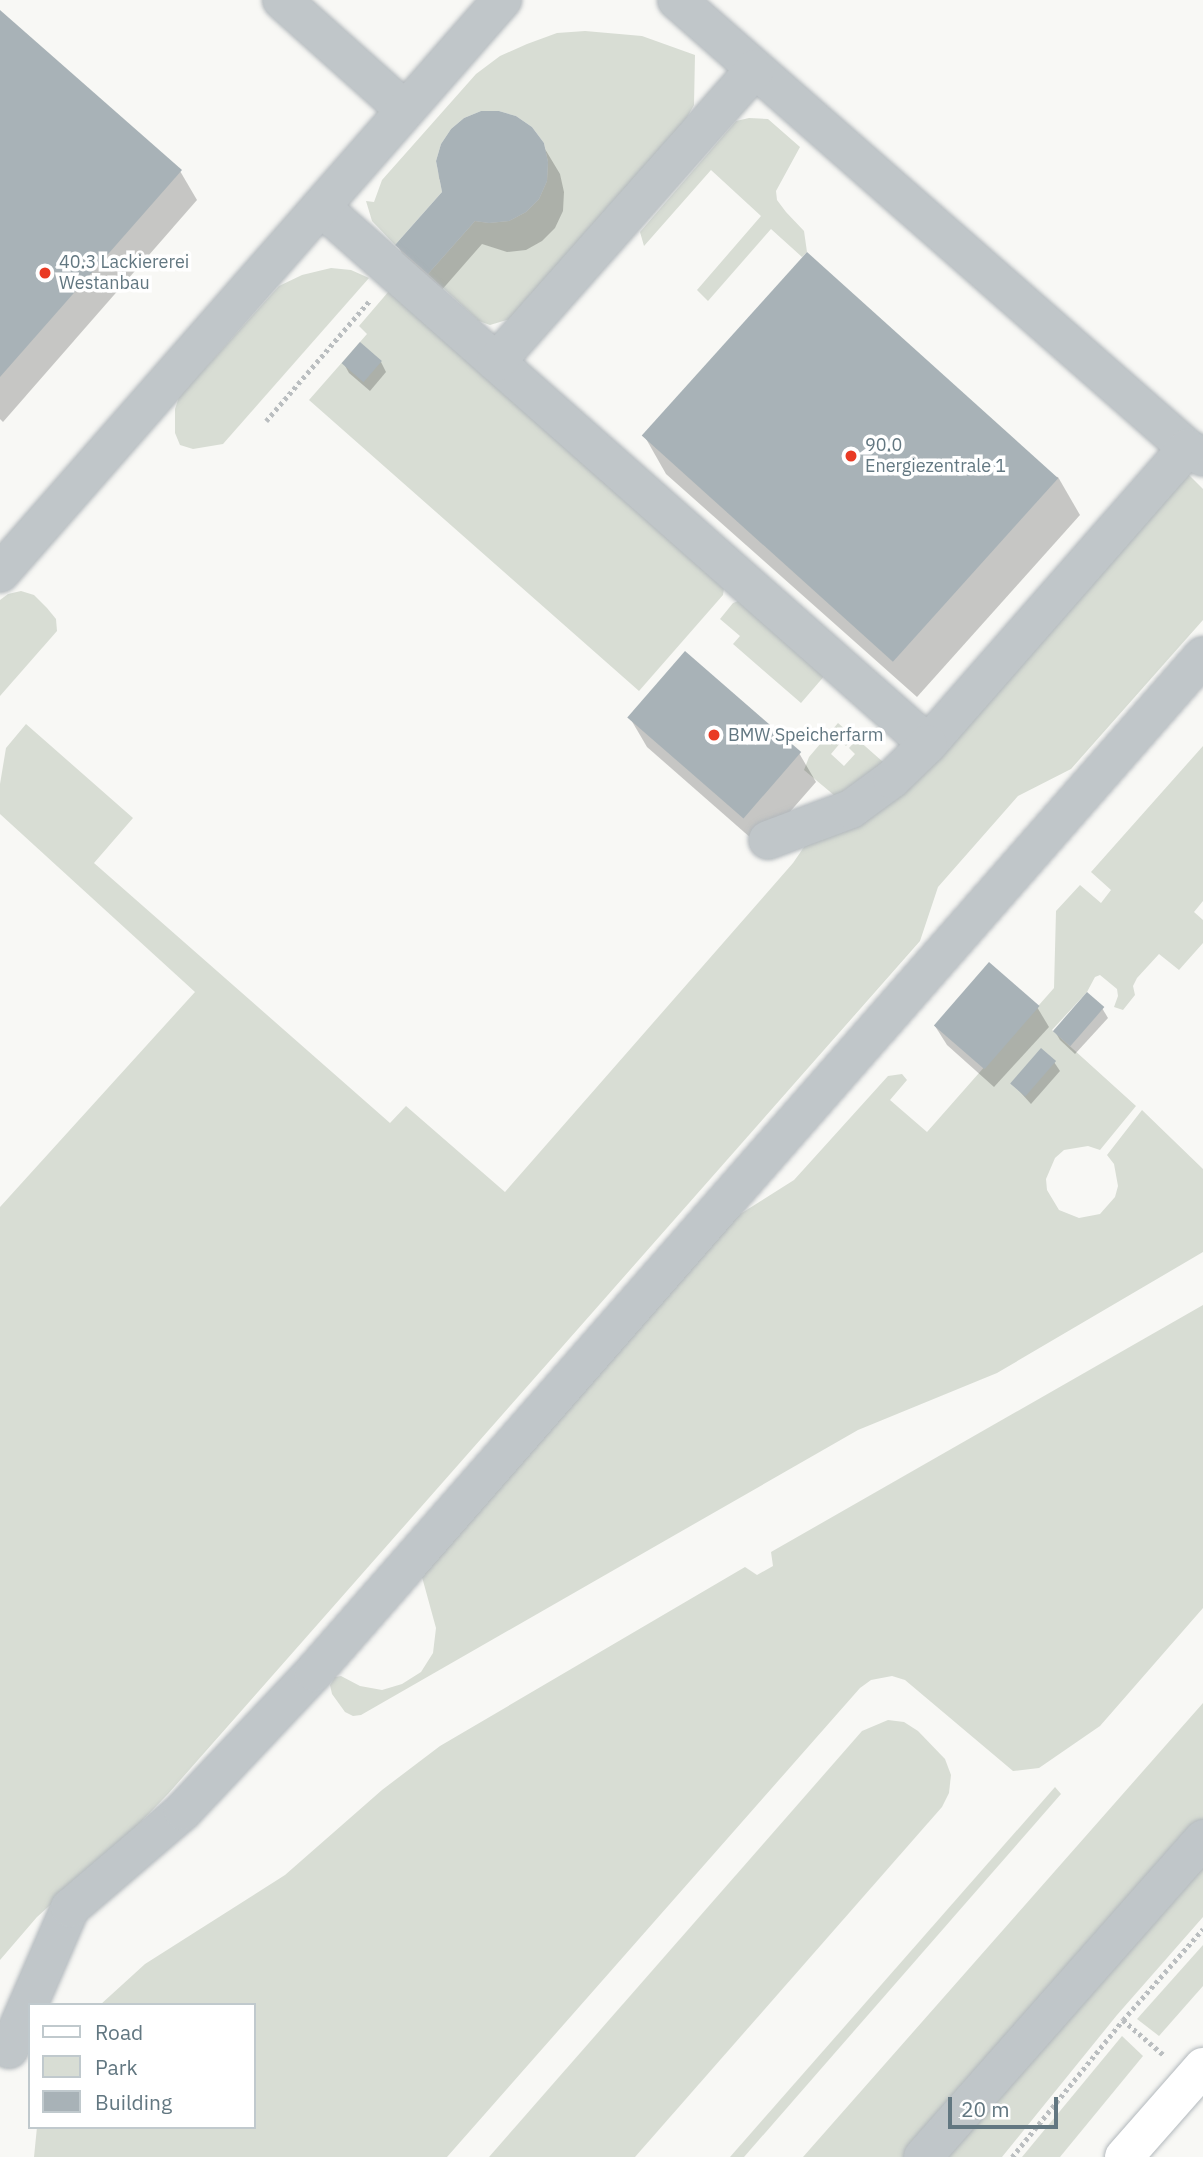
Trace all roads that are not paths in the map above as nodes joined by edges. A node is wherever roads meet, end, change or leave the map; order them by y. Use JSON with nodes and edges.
{"nodes":[{"id":1,"x":282,"y":0,"type":"edge"},
{"id":2,"x":502,"y":0,"type":"edge"},
{"id":3,"x":677,"y":0,"type":"edge"},
{"id":4,"x":755,"y":69,"type":"junction"},
{"id":5,"x":405,"y":110,"type":"junction"},
{"id":6,"x":321,"y":207,"type":"junction"},
{"id":7,"x":496,"y":362,"type":"junction"},
{"id":8,"x":1195,"y":453,"type":"edge"},
{"id":9,"x":6,"y":553,"type":"edge"},
{"id":10,"x":1203,"y":656,"type":"edge"},
{"id":11,"x":928,"y":744,"type":"junction"},
{"id":12,"x":768,"y":841,"type":"dead end"},
{"id":13,"x":1203,"y":1839,"type":"edge"},
{"id":14,"x":29,"y":2003,"type":"edge"},
{"id":15,"x":28,"y":2005,"type":"edge"},
{"id":16,"x":9,"y":2049,"type":"dead end"},
{"id":17,"x":1203,"y":2067,"type":"edge"},
{"id":18,"x":923,"y":2157,"type":"edge"},
{"id":19,"x":1124,"y":2157,"type":"edge"}],
"edges":[{"from":1,"to":5,"type":"lane"},
{"from":2,"to":5,"type":"lane"},
{"from":3,"to":4,"type":"lane"},
{"from":4,"to":7,"type":"lane"},
{"from":4,"to":8,"type":"lane"},
{"from":5,"to":6,"type":"lane"},
{"from":6,"to":7,"type":"lane"},
{"from":6,"to":9,"type":"lane"},
{"from":7,"to":11,"type":"lane"},
{"from":8,"to":11,"type":"lane"},
{"from":10,"to":14,"type":"lane"},
{"from":11,"to":12,"type":"lane"},
{"from":13,"to":18,"type":"lane"},
{"from":15,"to":16,"type":"lane"},
{"from":17,"to":19,"type":"main road"}]}
